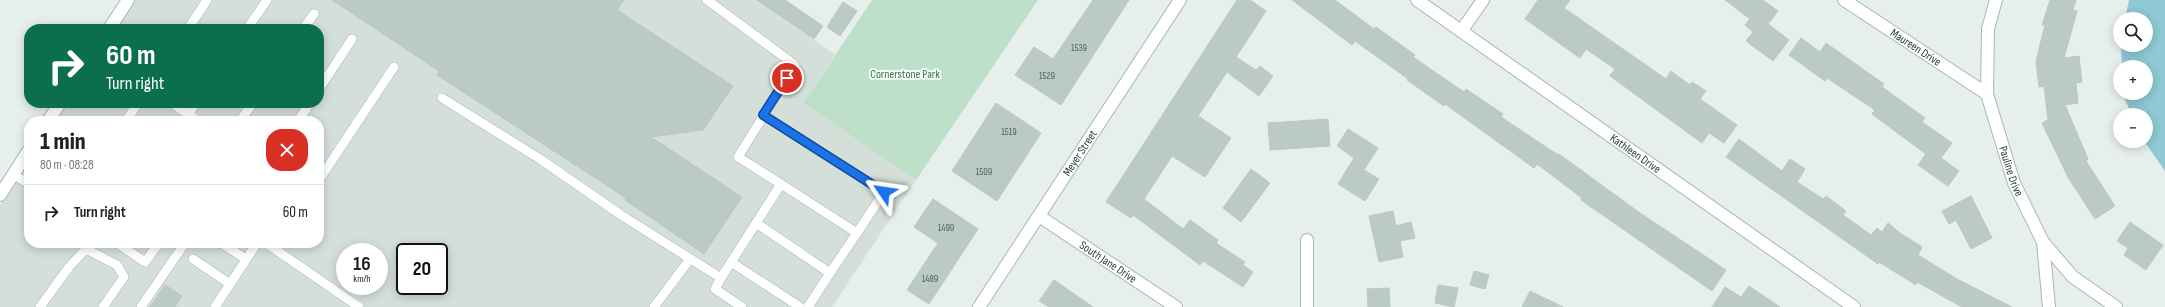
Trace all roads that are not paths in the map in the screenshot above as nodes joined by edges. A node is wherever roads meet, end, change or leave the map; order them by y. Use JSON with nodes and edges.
{"nodes":[{"id":1,"x":128,"y":0,"type":"edge"},
{"id":2,"x":207,"y":0,"type":"edge"},
{"id":3,"x":267,"y":0,"type":"edge"},
{"id":4,"x":707,"y":0,"type":"edge"},
{"id":5,"x":1180,"y":0,"type":"edge"},
{"id":6,"x":1417,"y":0,"type":"edge"},
{"id":7,"x":1483,"y":0,"type":"edge"},
{"id":8,"x":1844,"y":0,"type":"edge"},
{"id":9,"x":1996,"y":0,"type":"edge"},
{"id":10,"x":314,"y":14,"type":"dead end"},
{"id":11,"x":112,"y":24,"type":"edge"},
{"id":12,"x":191,"y":24,"type":"edge"},
{"id":13,"x":250,"y":24,"type":"edge"},
{"id":14,"x":307,"y":24,"type":"edge"},
{"id":15,"x":1462,"y":30,"type":"junction"},
{"id":16,"x":352,"y":39,"type":"dead end"},
{"id":17,"x":394,"y":67,"type":"dead end"},
{"id":18,"x":324,"y":81,"type":"edge"},
{"id":19,"x":1987,"y":94,"type":"junction"},
{"id":20,"x":442,"y":98,"type":"dead end"},
{"id":21,"x":179,"y":108,"type":"edge"},
{"id":22,"x":192,"y":108,"type":"edge"},
{"id":23,"x":188,"y":114,"type":"junction"},
{"id":24,"x":763,"y":115,"type":"junction"},
{"id":25,"x":191,"y":116,"type":"edge"},
{"id":26,"x":24,"y":158,"type":"edge"},
{"id":27,"x":324,"y":172,"type":"edge"},
{"id":28,"x":13,"y":174,"type":"junction"},
{"id":29,"x":24,"y":181,"type":"edge"},
{"id":30,"x":782,"y":184,"type":"junction"},
{"id":31,"x":0,"y":195,"type":"edge"},
{"id":32,"x":1039,"y":216,"type":"junction"},
{"id":33,"x":756,"y":223,"type":"junction"},
{"id":34,"x":857,"y":233,"type":"junction"},
{"id":35,"x":1307,"y":240,"type":"dead end"},
{"id":36,"x":2043,"y":242,"type":"junction"},
{"id":37,"x":125,"y":248,"type":"edge"},
{"id":38,"x":155,"y":248,"type":"edge"},
{"id":39,"x":182,"y":248,"type":"edge"},
{"id":40,"x":228,"y":248,"type":"edge"},
{"id":41,"x":254,"y":248,"type":"edge"},
{"id":42,"x":276,"y":248,"type":"edge"},
{"id":43,"x":128,"y":250,"type":"junction"},
{"id":44,"x":193,"y":259,"type":"dead end"},
{"id":45,"x":690,"y":259,"type":"junction"},
{"id":46,"x":246,"y":260,"type":"junction"},
{"id":47,"x":731,"y":262,"type":"junction"},
{"id":48,"x":117,"y":265,"type":"junction"},
{"id":49,"x":830,"y":273,"type":"junction"},
{"id":50,"x":721,"y":278,"type":"junction"},
{"id":51,"x":230,"y":284,"type":"junction"},
{"id":52,"x":40,"y":307,"type":"edge"},
{"id":53,"x":103,"y":307,"type":"edge"},
{"id":54,"x":141,"y":307,"type":"edge"},
{"id":55,"x":215,"y":307,"type":"edge"},
{"id":56,"x":359,"y":307,"type":"edge"},
{"id":57,"x":654,"y":307,"type":"edge"},
{"id":58,"x":742,"y":307,"type":"edge"},
{"id":59,"x":800,"y":307,"type":"edge"},
{"id":60,"x":808,"y":307,"type":"edge"},
{"id":61,"x":979,"y":307,"type":"edge"},
{"id":62,"x":1176,"y":307,"type":"edge"},
{"id":63,"x":1307,"y":307,"type":"edge"},
{"id":64,"x":1854,"y":307,"type":"edge"},
{"id":65,"x":2049,"y":307,"type":"edge"},
{"id":66,"x":2116,"y":307,"type":"edge"}],
"edges":[{"from":1,"to":11,"type":"street"},
{"from":2,"to":12,"type":"lane"},
{"from":3,"to":13,"type":"lane"},
{"from":4,"to":24,"type":"lane"},
{"from":5,"to":32,"type":"street","name":"Meyer Street"},
{"from":6,"to":15,"type":"street","name":"Kathleen Drive"},
{"from":7,"to":15,"type":"street"},
{"from":8,"to":19,"type":"street","name":"Maureen Drive"},
{"from":9,"to":19,"type":"street","name":"Pauline Drive"},
{"from":10,"to":14,"type":"lane"},
{"from":15,"to":64,"type":"street","name":"Kathleen Drive"},
{"from":16,"to":18,"type":"lane"},
{"from":17,"to":27,"type":"lane"},
{"from":19,"to":36,"type":"street","name":"Pauline Drive"},
{"from":20,"to":45,"type":"lane"},
{"from":21,"to":23,"type":"lane"},
{"from":22,"to":23,"type":"lane"},
{"from":23,"to":25,"type":"lane"},
{"from":24,"to":30,"type":"lane"},
{"from":24,"to":34,"type":"lane"},
{"from":26,"to":28,"type":"street"},
{"from":28,"to":29,"type":"lane"},
{"from":28,"to":31,"type":"street"},
{"from":30,"to":33,"type":"lane"},
{"from":30,"to":34,"type":"lane"},
{"from":32,"to":61,"type":"street","name":"Meyer Street"},
{"from":32,"to":62,"type":"street","name":"South Jane Drive"},
{"from":33,"to":47,"type":"lane"},
{"from":33,"to":49,"type":"lane"},
{"from":34,"to":49,"type":"lane"},
{"from":35,"to":63,"type":"street"},
{"from":36,"to":65,"type":"street"},
{"from":36,"to":66,"type":"street","name":"Pauline Drive"},
{"from":37,"to":43,"type":"lane"},
{"from":38,"to":43,"type":"lane"},
{"from":39,"to":54,"type":"lane"},
{"from":40,"to":46,"type":"lane"},
{"from":41,"to":46,"type":"lane"},
{"from":42,"to":56,"type":"lane"},
{"from":43,"to":48,"type":"lane"},
{"from":44,"to":51,"type":"lane"},
{"from":45,"to":50,"type":"lane"},
{"from":45,"to":57,"type":"lane"},
{"from":46,"to":51,"type":"lane"},
{"from":47,"to":50,"type":"lane"},
{"from":47,"to":59,"type":"lane"},
{"from":48,"to":52,"type":"lane"},
{"from":48,"to":53,"type":"lane"},
{"from":49,"to":60,"type":"lane"},
{"from":50,"to":58,"type":"lane"},
{"from":51,"to":55,"type":"lane"}]}
